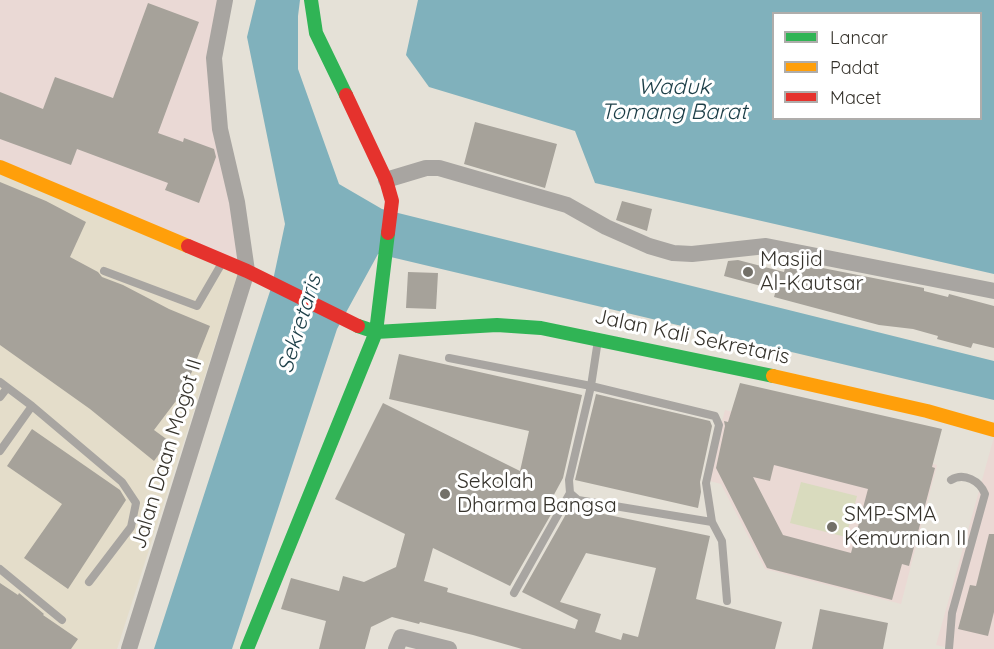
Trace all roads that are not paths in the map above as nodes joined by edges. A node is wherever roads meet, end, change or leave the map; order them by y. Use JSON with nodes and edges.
{"nodes":[{"id":1,"x":225,"y":0,"type":"edge"},
{"id":2,"x":307,"y":2,"type":"edge"},
{"id":3,"x":0,"y":167,"type":"edge"},
{"id":4,"x":386,"y":180,"type":"junction"},
{"id":5,"x":222,"y":261,"type":"junction"},
{"id":6,"x":104,"y":271,"type":"dead end"},
{"id":7,"x":254,"y":275,"type":"junction"},
{"id":8,"x":994,"y":291,"type":"edge"},
{"id":9,"x":376,"y":333,"type":"junction"},
{"id":10,"x":598,"y":340,"type":"junction"},
{"id":11,"x":449,"y":358,"type":"dead end"},
{"id":12,"x":3,"y":385,"type":"edge"},
{"id":13,"x":591,"y":386,"type":"junction"},
{"id":14,"x":0,"y":397,"type":"edge"},
{"id":15,"x":32,"y":406,"type":"junction"},
{"id":16,"x":994,"y":430,"type":"edge"},
{"id":17,"x":0,"y":451,"type":"edge"},
{"id":18,"x":951,"y":480,"type":"dead end"},
{"id":19,"x":570,"y":493,"type":"junction"},
{"id":20,"x":712,"y":522,"type":"junction"},
{"id":21,"x":0,"y":569,"type":"edge"},
{"id":22,"x":90,"y":582,"type":"dead end"},
{"id":23,"x":514,"y":593,"type":"dead end"},
{"id":24,"x":727,"y":601,"type":"dead end"},
{"id":25,"x":62,"y":620,"type":"dead end"},
{"id":26,"x":129,"y":649,"type":"edge"},
{"id":27,"x":247,"y":649,"type":"edge"},
{"id":28,"x":396,"y":649,"type":"edge"},
{"id":29,"x":449,"y":649,"type":"edge"},
{"id":30,"x":949,"y":649,"type":"edge"}],
"edges":[{"from":1,"to":7,"type":"street"},
{"from":2,"to":4,"type":"street"},
{"from":3,"to":5,"type":"street"},
{"from":4,"to":8,"type":"street"},
{"from":4,"to":9,"type":"street"},
{"from":5,"to":6,"type":"lane"},
{"from":5,"to":7,"type":"street"},
{"from":7,"to":9,"type":"street"},
{"from":7,"to":26,"type":"street","name":"Jalan Daan Mogot II"},
{"from":9,"to":10,"type":"street","name":"Jalan Kali Sekretaris"},
{"from":9,"to":27,"type":"street"},
{"from":10,"to":13,"type":"lane"},
{"from":10,"to":16,"type":"street","name":"Jalan Kali Sekretaris"},
{"from":11,"to":13,"type":"lane"},
{"from":12,"to":14,"type":"lane"},
{"from":12,"to":15,"type":"lane"},
{"from":13,"to":19,"type":"lane"},
{"from":13,"to":20,"type":"lane"},
{"from":15,"to":17,"type":"lane"},
{"from":15,"to":22,"type":"lane"},
{"from":18,"to":30,"type":"lane"},
{"from":19,"to":20,"type":"lane"},
{"from":19,"to":23,"type":"lane"},
{"from":20,"to":24,"type":"lane"},
{"from":21,"to":25,"type":"lane"},
{"from":28,"to":29,"type":"street"}]}
